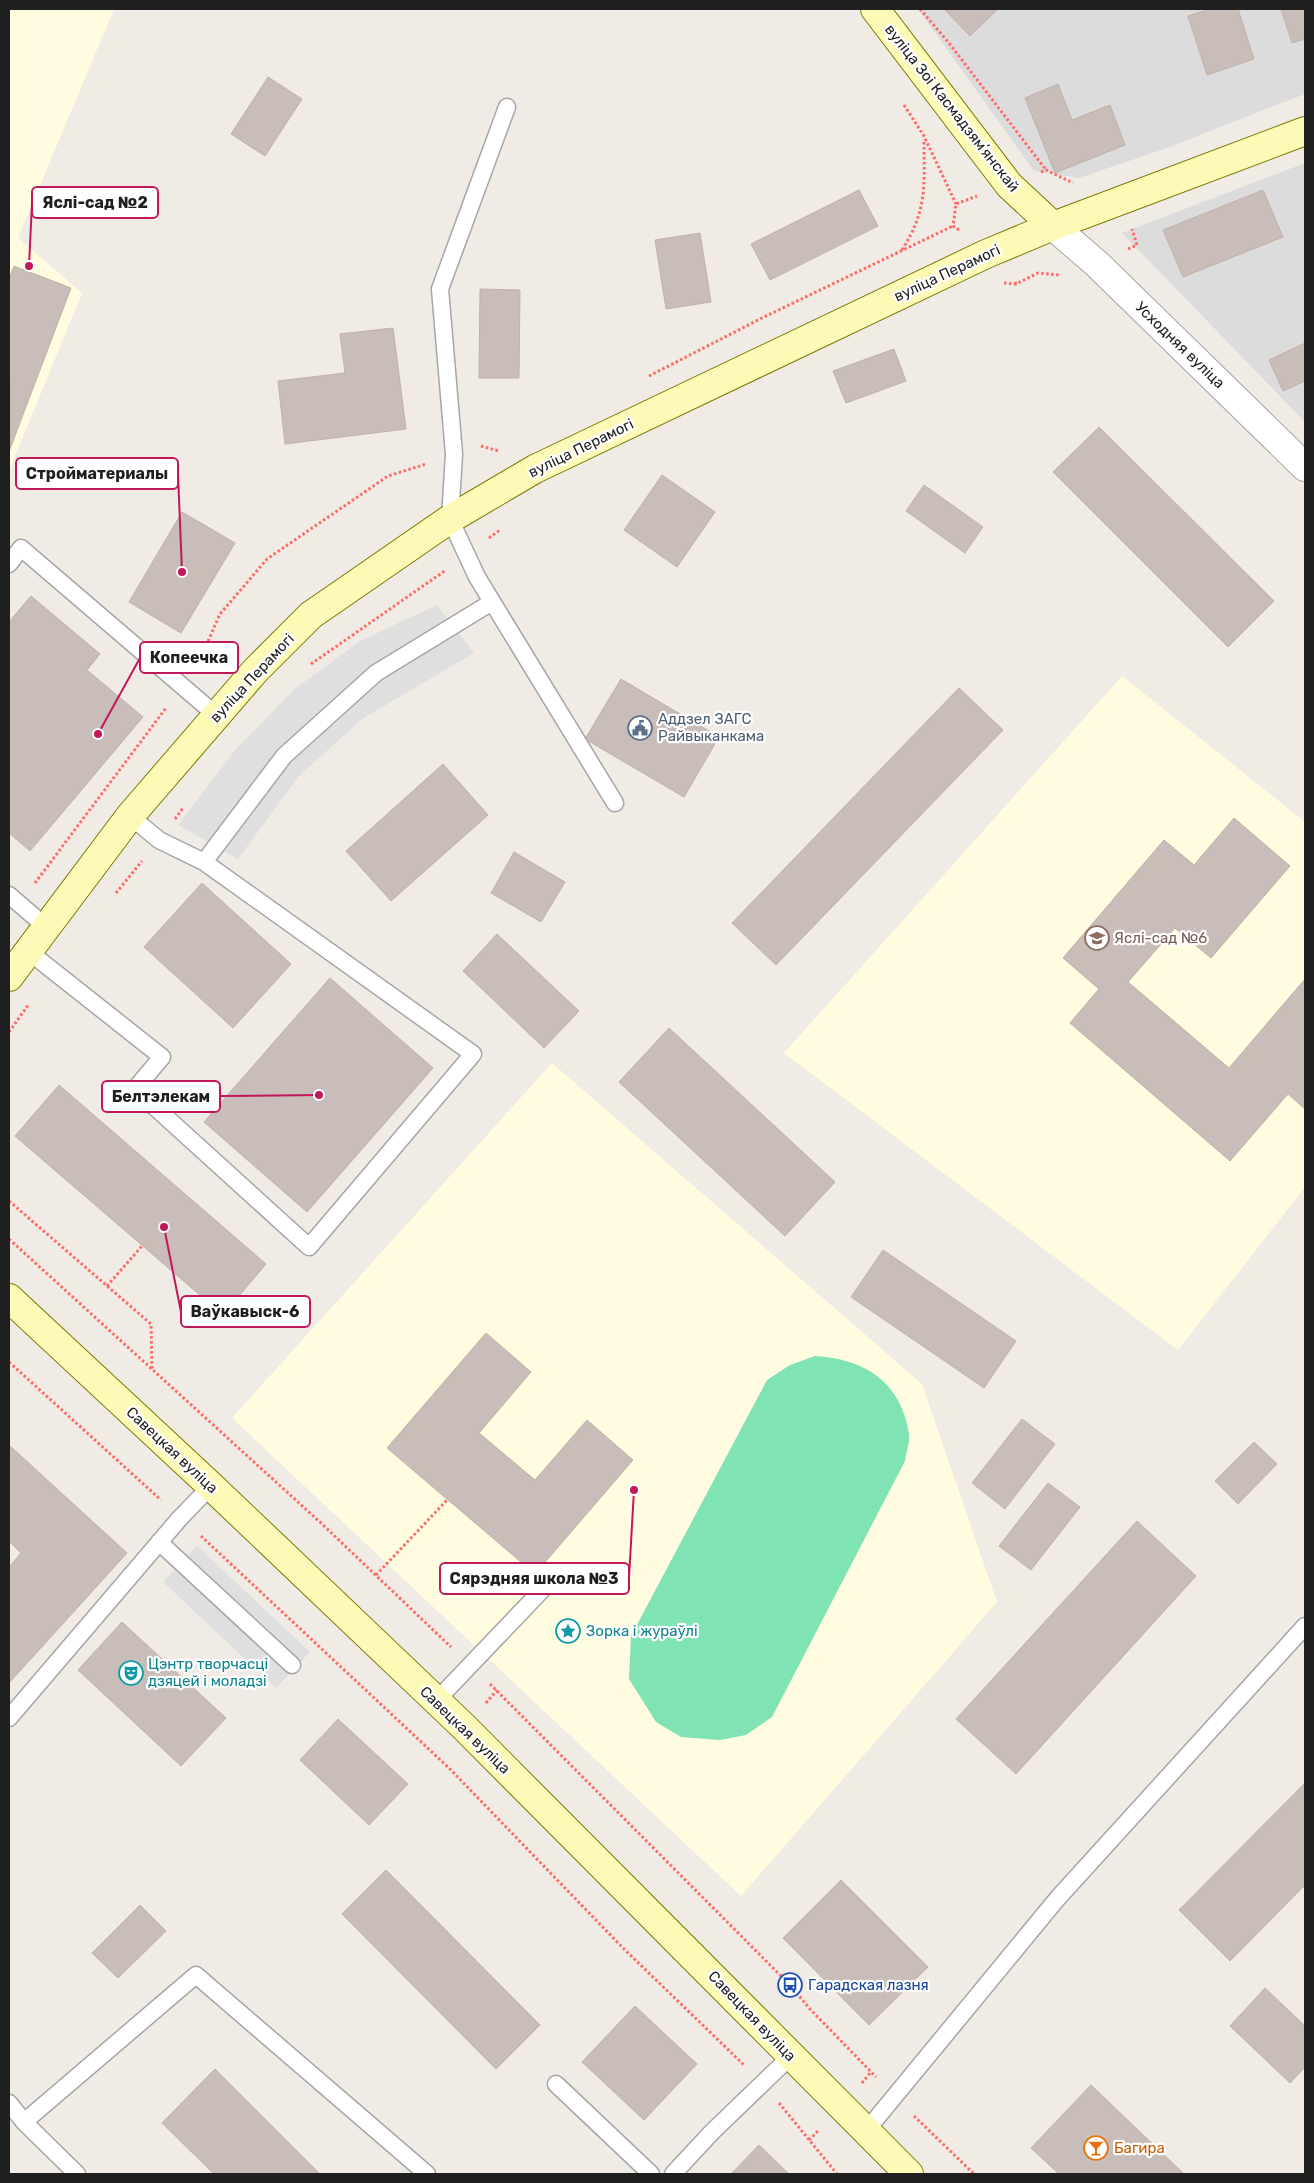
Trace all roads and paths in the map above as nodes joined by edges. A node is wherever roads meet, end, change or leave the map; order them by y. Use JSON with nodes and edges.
{"nodes":[{"id":1,"x":875,"y":9,"type":"edge"},
{"id":2,"x":920,"y":9,"type":"edge"},
{"id":3,"x":904,"y":104,"type":"dead end"},
{"id":4,"x":507,"y":107,"type":"dead end"},
{"id":5,"x":1305,"y":131,"type":"edge"},
{"id":6,"x":924,"y":136,"type":"junction"},
{"id":7,"x":1046,"y":170,"type":"dead end"},
{"id":8,"x":956,"y":204,"type":"dead end"},
{"id":9,"x":1053,"y":226,"type":"junction"},
{"id":10,"x":902,"y":250,"type":"dead end"},
{"id":11,"x":1305,"y":467,"type":"edge"},
{"id":12,"x":450,"y":519,"type":"junction"},
{"id":13,"x":9,"y":564,"type":"edge"},
{"id":14,"x":492,"y":602,"type":"junction"},
{"id":15,"x":216,"y":715,"type":"junction"},
{"id":16,"x":615,"y":802,"type":"dead end"},
{"id":17,"x":130,"y":816,"type":"junction"},
{"id":18,"x":204,"y":862,"type":"junction"},
{"id":19,"x":9,"y":895,"type":"edge"},
{"id":20,"x":45,"y":926,"type":"junction"},
{"id":21,"x":28,"y":951,"type":"junction"},
{"id":22,"x":9,"y":977,"type":"edge"},
{"id":23,"x":9,"y":1200,"type":"edge"},
{"id":24,"x":9,"y":1239,"type":"edge"},
{"id":25,"x":142,"y":1246,"type":"dead end"},
{"id":26,"x":107,"y":1286,"type":"junction"},
{"id":27,"x":9,"y":1298,"type":"edge"},
{"id":28,"x":9,"y":1362,"type":"edge"},
{"id":29,"x":152,"y":1370,"type":"junction"},
{"id":30,"x":211,"y":1486,"type":"junction"},
{"id":31,"x":448,"y":1499,"type":"dead end"},
{"id":32,"x":180,"y":1518,"type":"junction"},
{"id":33,"x":159,"y":1542,"type":"junction"},
{"id":34,"x":376,"y":1575,"type":"junction"},
{"id":35,"x":542,"y":1590,"type":"dead end"},
{"id":36,"x":1305,"y":1626,"type":"edge"},
{"id":37,"x":292,"y":1664,"type":"dead end"},
{"id":38,"x":470,"y":1665,"type":"junction"},
{"id":39,"x":436,"y":1701,"type":"junction"},
{"id":40,"x":9,"y":1718,"type":"edge"},
{"id":41,"x":791,"y":2056,"type":"junction"},
{"id":42,"x":762,"y":2083,"type":"junction"},
{"id":43,"x":556,"y":2084,"type":"dead end"},
{"id":44,"x":894,"y":2096,"type":"junction"},
{"id":45,"x":9,"y":2103,"type":"edge"},
{"id":46,"x":24,"y":2122,"type":"junction"},
{"id":47,"x":866,"y":2131,"type":"junction"},
{"id":48,"x":77,"y":2174,"type":"edge"},
{"id":49,"x":428,"y":2174,"type":"edge"},
{"id":50,"x":651,"y":2174,"type":"edge"},
{"id":51,"x":673,"y":2174,"type":"edge"},
{"id":52,"x":837,"y":2174,"type":"edge"},
{"id":53,"x":910,"y":2174,"type":"edge"},
{"id":54,"x":974,"y":2174,"type":"edge"}],
"edges":[{"from":1,"to":9,"type":"main road","name":"вуліца Зоі Касмадзямʼянскай"},
{"from":2,"to":7,"type":"path"},
{"from":3,"to":6,"type":"path"},
{"from":4,"to":12,"type":"lane"},
{"from":5,"to":9,"type":"main road","name":"вуліца Перамогі"},
{"from":6,"to":8,"type":"path"},
{"from":6,"to":10,"type":"path"},
{"from":9,"to":11,"type":"street","name":"Усходняя вуліца"},
{"from":9,"to":12,"type":"main road","name":"вуліца Перамогі"},
{"from":12,"to":14,"type":"lane"},
{"from":12,"to":15,"type":"main road","name":"вуліца Перамогі"},
{"from":13,"to":15,"type":"lane"},
{"from":14,"to":16,"type":"lane"},
{"from":14,"to":18,"type":"lane"},
{"from":15,"to":17,"type":"main road","name":"вуліца Перамогі"},
{"from":17,"to":18,"type":"lane"},
{"from":17,"to":20,"type":"main road","name":"вуліца Перамогі"},
{"from":18,"to":21,"type":"lane"},
{"from":19,"to":20,"type":"lane"},
{"from":20,"to":21,"type":"main road","name":"вуліца Перамогі"},
{"from":21,"to":22,"type":"main road","name":"вуліца Перамогі"},
{"from":23,"to":26,"type":"path"},
{"from":24,"to":29,"type":"path"},
{"from":25,"to":26,"type":"path"},
{"from":26,"to":29,"type":"path"},
{"from":27,"to":30,"type":"main road","name":"Савецкая вуліца"},
{"from":28,"to":32,"type":"path"},
{"from":29,"to":34,"type":"path"},
{"from":30,"to":32,"type":"lane"},
{"from":30,"to":39,"type":"main road","name":"Савецкая вуліца"},
{"from":31,"to":34,"type":"path"},
{"from":32,"to":33,"type":"lane"},
{"from":32,"to":42,"type":"path"},
{"from":33,"to":37,"type":"lane"},
{"from":33,"to":40,"type":"lane"},
{"from":34,"to":38,"type":"path"},
{"from":35,"to":38,"type":"lane"},
{"from":36,"to":44,"type":"lane"},
{"from":38,"to":39,"type":"lane"},
{"from":38,"to":44,"type":"path"},
{"from":39,"to":41,"type":"main road","name":"Савецкая вуліца"},
{"from":41,"to":42,"type":"lane"},
{"from":41,"to":47,"type":"main road","name":"Савецкая вуліца"},
{"from":42,"to":51,"type":"lane"},
{"from":42,"to":52,"type":"path"},
{"from":43,"to":50,"type":"lane"},
{"from":44,"to":47,"type":"lane"},
{"from":44,"to":54,"type":"path"},
{"from":45,"to":46,"type":"lane"},
{"from":46,"to":48,"type":"lane"},
{"from":46,"to":49,"type":"lane"},
{"from":47,"to":53,"type":"main road","name":"Савецкая вуліца"}]}
